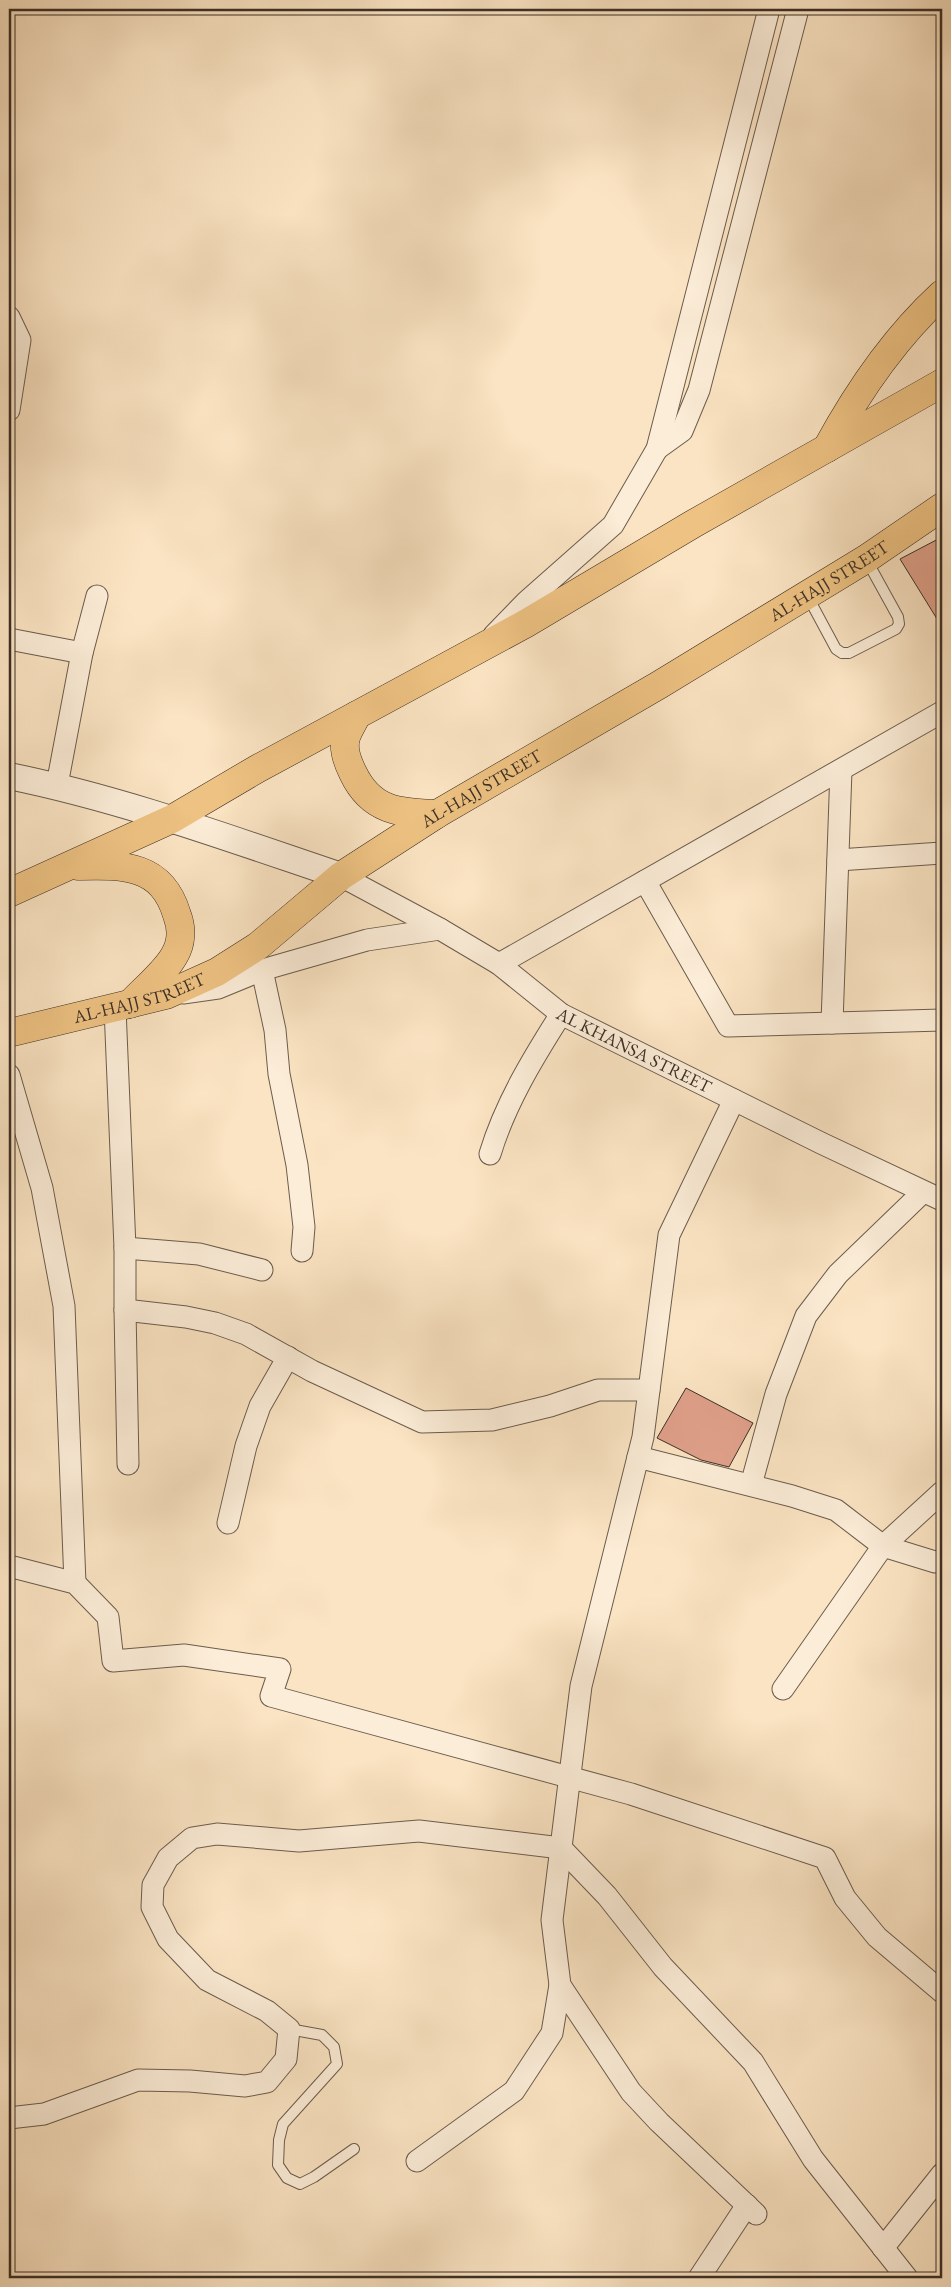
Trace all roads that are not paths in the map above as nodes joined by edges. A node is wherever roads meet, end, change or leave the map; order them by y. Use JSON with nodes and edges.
{"nodes":[{"id":1,"x":769,"y":9,"type":"edge"},
{"id":2,"x":798,"y":9,"type":"edge"},
{"id":3,"x":942,"y":294,"type":"edge"},
{"id":4,"x":9,"y":317,"type":"edge"},
{"id":5,"x":942,"y":382,"type":"edge"},
{"id":6,"x":9,"y":410,"type":"edge"},
{"id":7,"x":827,"y":448,"type":"junction"},
{"id":8,"x":657,"y":449,"type":"junction"},
{"id":9,"x":942,"y":507,"type":"edge"},
{"id":10,"x":866,"y":559,"type":"junction"},
{"id":11,"x":806,"y":594,"type":"junction"},
{"id":12,"x":98,"y":596,"type":"dead end"},
{"id":13,"x":9,"y":639,"type":"edge"},
{"id":14,"x":483,"y":646,"type":"junction"},
{"id":15,"x":82,"y":653,"type":"junction"},
{"id":16,"x":942,"y":712,"type":"edge"},
{"id":17,"x":357,"y":715,"type":"junction"},
{"id":18,"x":841,"y":770,"type":"junction"},
{"id":19,"x":9,"y":776,"type":"edge"},
{"id":20,"x":57,"y":785,"type":"junction"},
{"id":21,"x":437,"y":814,"type":"junction"},
{"id":22,"x":172,"y":819,"type":"junction"},
{"id":23,"x":942,"y":853,"type":"edge"},
{"id":24,"x":838,"y":860,"type":"junction"},
{"id":25,"x":71,"y":866,"type":"junction"},
{"id":26,"x":341,"y":876,"type":"junction"},
{"id":27,"x":644,"y":882,"type":"junction"},
{"id":28,"x":9,"y":893,"type":"edge"},
{"id":29,"x":440,"y":929,"type":"junction"},
{"id":30,"x":498,"y":964,"type":"junction"},
{"id":31,"x":262,"y":970,"type":"junction"},
{"id":32,"x":166,"y":995,"type":"junction"},
{"id":33,"x":122,"y":1006,"type":"junction"},
{"id":34,"x":561,"y":1014,"type":"junction"},
{"id":35,"x":942,"y":1020,"type":"edge"},
{"id":36,"x":832,"y":1023,"type":"junction"},
{"id":37,"x":9,"y":1034,"type":"edge"},
{"id":38,"x":9,"y":1075,"type":"edge"},
{"id":39,"x":734,"y":1100,"type":"junction"},
{"id":40,"x":490,"y":1154,"type":"dead end"},
{"id":41,"x":923,"y":1192,"type":"junction"},
{"id":42,"x":942,"y":1200,"type":"edge"},
{"id":43,"x":125,"y":1248,"type":"junction"},
{"id":44,"x":302,"y":1251,"type":"dead end"},
{"id":45,"x":262,"y":1270,"type":"dead end"},
{"id":46,"x":125,"y":1310,"type":"junction"},
{"id":47,"x":288,"y":1357,"type":"junction"},
{"id":48,"x":649,"y":1390,"type":"junction"},
{"id":49,"x":638,"y":1457,"type":"junction"},
{"id":50,"x":128,"y":1464,"type":"dead end"},
{"id":51,"x":751,"y":1485,"type":"junction"},
{"id":52,"x":942,"y":1492,"type":"edge"},
{"id":53,"x":228,"y":1523,"type":"dead end"},
{"id":54,"x":883,"y":1546,"type":"junction"},
{"id":55,"x":942,"y":1560,"type":"edge"},
{"id":56,"x":9,"y":1565,"type":"edge"},
{"id":57,"x":75,"y":1583,"type":"junction"},
{"id":58,"x":783,"y":1689,"type":"dead end"},
{"id":59,"x":570,"y":1779,"type":"junction"},
{"id":60,"x":561,"y":1848,"type":"junction"},
{"id":61,"x":560,"y":1985,"type":"junction"},
{"id":62,"x":942,"y":1992,"type":"edge"},
{"id":63,"x":289,"y":2029,"type":"junction"},
{"id":64,"x":9,"y":2118,"type":"edge"},
{"id":65,"x":354,"y":2148,"type":"dead end"},
{"id":66,"x":417,"y":2161,"type":"dead end"},
{"id":67,"x":942,"y":2174,"type":"edge"},
{"id":68,"x":883,"y":2248,"type":"junction"},
{"id":69,"x":699,"y":2278,"type":"edge"},
{"id":70,"x":907,"y":2278,"type":"edge"}],
"edges":[{"from":1,"to":8,"type":"street"},
{"from":2,"to":8,"type":"street"},
{"from":3,"to":7,"type":"main road"},
{"from":4,"to":6,"type":"street"},
{"from":5,"to":7,"type":"main road"},
{"from":7,"to":14,"type":"main road"},
{"from":8,"to":14,"type":"street"},
{"from":9,"to":10,"type":"main road","name":"AL-HAJJ STREET"},
{"from":10,"to":11,"type":"main road","name":"AL-HAJJ STREET"},
{"from":10,"to":11,"type":"lane"},
{"from":11,"to":21,"type":"main road","name":"AL-HAJJ STREET"},
{"from":12,"to":15,"type":"street"},
{"from":13,"to":15,"type":"street"},
{"from":14,"to":17,"type":"main road"},
{"from":15,"to":20,"type":"street"},
{"from":16,"to":18,"type":"street"},
{"from":17,"to":21,"type":"main road"},
{"from":17,"to":22,"type":"main road"},
{"from":18,"to":24,"type":"street"},
{"from":18,"to":27,"type":"street"},
{"from":19,"to":20,"type":"street"},
{"from":20,"to":22,"type":"street"},
{"from":21,"to":26,"type":"main road","name":"AL-HAJJ STREET"},
{"from":22,"to":25,"type":"main road"},
{"from":22,"to":26,"type":"street"},
{"from":23,"to":24,"type":"street"},
{"from":24,"to":36,"type":"street"},
{"from":25,"to":28,"type":"main road"},
{"from":25,"to":33,"type":"main road"},
{"from":26,"to":29,"type":"street","name":"AL KHANSA STREET"},
{"from":26,"to":32,"type":"main road","name":"AL-HAJJ STREET"},
{"from":27,"to":30,"type":"street"},
{"from":27,"to":36,"type":"street"},
{"from":29,"to":30,"type":"street","name":"AL KHANSA STREET"},
{"from":29,"to":31,"type":"street"},
{"from":30,"to":34,"type":"street","name":"AL KHANSA STREET"},
{"from":31,"to":32,"type":"street"},
{"from":31,"to":44,"type":"street"},
{"from":32,"to":33,"type":"main road","name":"AL-HAJJ STREET"},
{"from":33,"to":37,"type":"main road","name":"AL-HAJJ STREET"},
{"from":33,"to":43,"type":"street"},
{"from":34,"to":39,"type":"street","name":"AL KHANSA STREET"},
{"from":34,"to":40,"type":"street"},
{"from":35,"to":36,"type":"street"},
{"from":38,"to":57,"type":"street"},
{"from":39,"to":41,"type":"street","name":"AL KHANSA STREET"},
{"from":39,"to":48,"type":"street"},
{"from":41,"to":42,"type":"street","name":"AL KHANSA STREET"},
{"from":41,"to":51,"type":"street"},
{"from":43,"to":45,"type":"street"},
{"from":43,"to":46,"type":"street"},
{"from":46,"to":47,"type":"street"},
{"from":46,"to":50,"type":"street"},
{"from":47,"to":48,"type":"street"},
{"from":47,"to":53,"type":"street"},
{"from":48,"to":49,"type":"street"},
{"from":49,"to":51,"type":"street"},
{"from":49,"to":59,"type":"street"},
{"from":51,"to":54,"type":"street"},
{"from":52,"to":54,"type":"street"},
{"from":54,"to":55,"type":"street"},
{"from":54,"to":58,"type":"street"},
{"from":56,"to":57,"type":"street"},
{"from":57,"to":59,"type":"street"},
{"from":59,"to":60,"type":"street"},
{"from":59,"to":62,"type":"street"},
{"from":60,"to":61,"type":"street"},
{"from":60,"to":63,"type":"street"},
{"from":60,"to":68,"type":"street"},
{"from":61,"to":66,"type":"street"},
{"from":61,"to":69,"type":"street"},
{"from":63,"to":64,"type":"street"},
{"from":63,"to":65,"type":"lane"},
{"from":67,"to":68,"type":"street"},
{"from":68,"to":70,"type":"street"}]}
